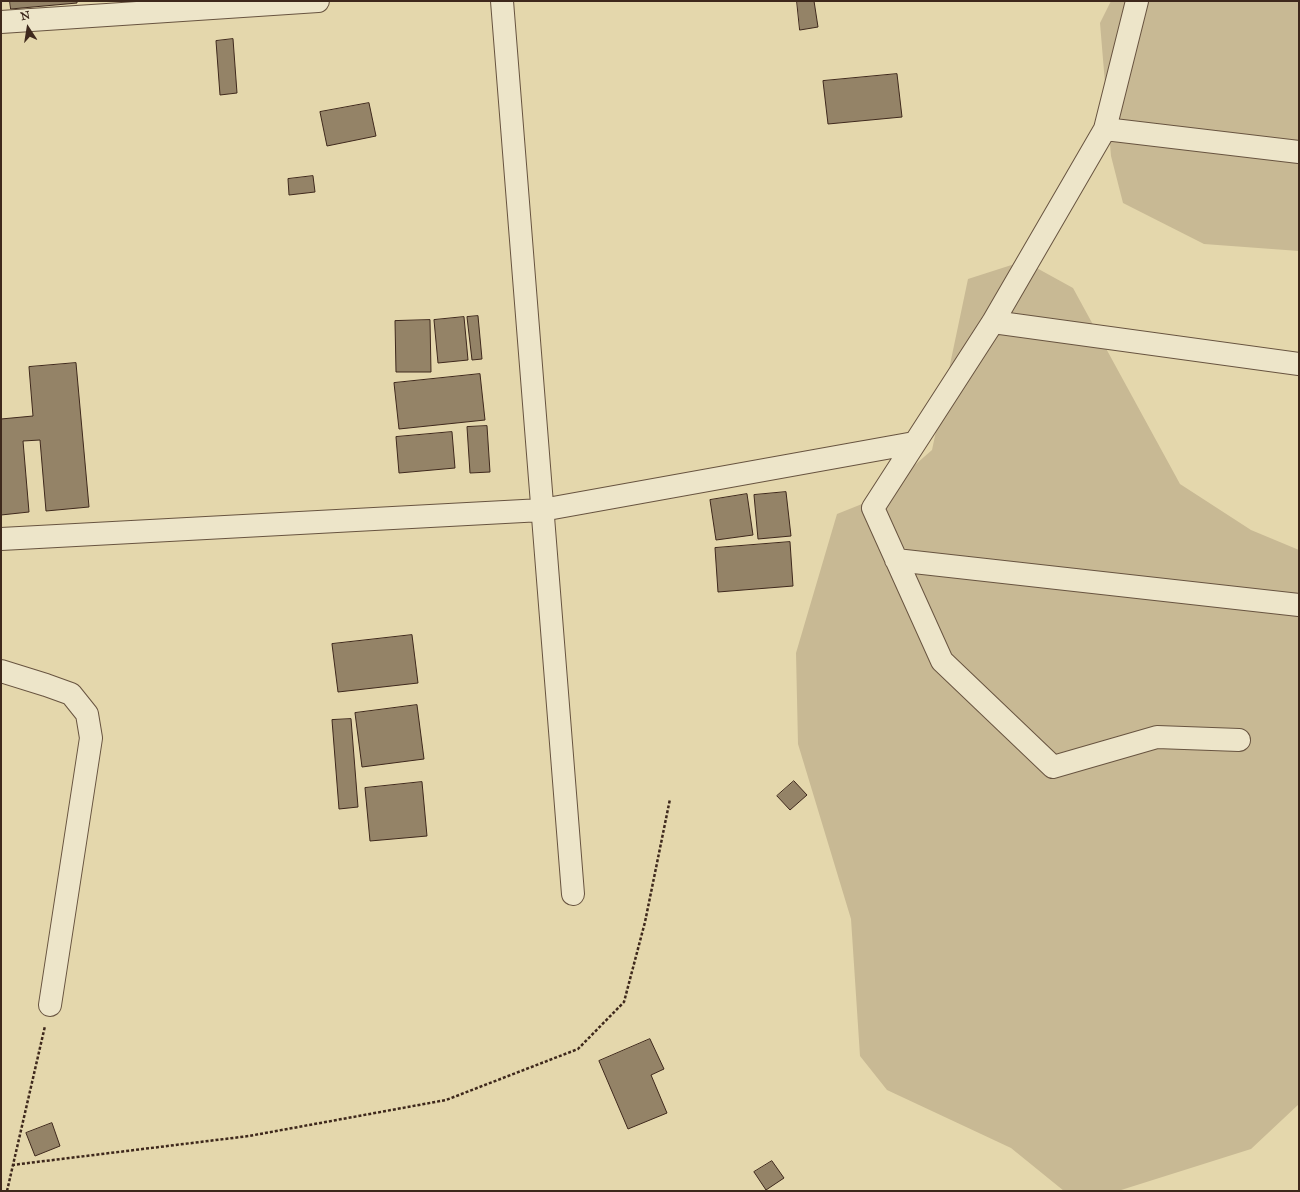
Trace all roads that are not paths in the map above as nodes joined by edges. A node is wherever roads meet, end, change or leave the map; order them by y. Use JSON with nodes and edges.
{"nodes":[{"id":1,"x":318,"y":1,"type":"edge"},
{"id":2,"x":502,"y":1,"type":"edge"},
{"id":3,"x":1137,"y":1,"type":"edge"},
{"id":4,"x":1,"y":22,"type":"edge"},
{"id":5,"x":1105,"y":129,"type":"junction"},
{"id":6,"x":1299,"y":152,"type":"edge"},
{"id":7,"x":992,"y":322,"type":"junction"},
{"id":8,"x":1299,"y":364,"type":"edge"},
{"id":9,"x":914,"y":443,"type":"junction"},
{"id":10,"x":542,"y":510,"type":"junction"},
{"id":11,"x":1,"y":539,"type":"edge"},
{"id":12,"x":896,"y":560,"type":"junction"},
{"id":13,"x":1299,"y":605,"type":"edge"},
{"id":14,"x":1,"y":671,"type":"edge"},
{"id":15,"x":1239,"y":740,"type":"dead end"},
{"id":16,"x":572,"y":894,"type":"dead end"},
{"id":17,"x":50,"y":1005,"type":"road end"}],
"edges":[{"from":1,"to":4,"type":"street"},
{"from":2,"to":10,"type":"street"},
{"from":3,"to":5,"type":"street"},
{"from":5,"to":6,"type":"street"},
{"from":5,"to":7,"type":"street"},
{"from":7,"to":8,"type":"street"},
{"from":7,"to":9,"type":"street"},
{"from":9,"to":10,"type":"street"},
{"from":9,"to":12,"type":"street"},
{"from":10,"to":11,"type":"street"},
{"from":10,"to":16,"type":"street"},
{"from":12,"to":13,"type":"street"},
{"from":12,"to":15,"type":"street"},
{"from":14,"to":17,"type":"street"}]}
